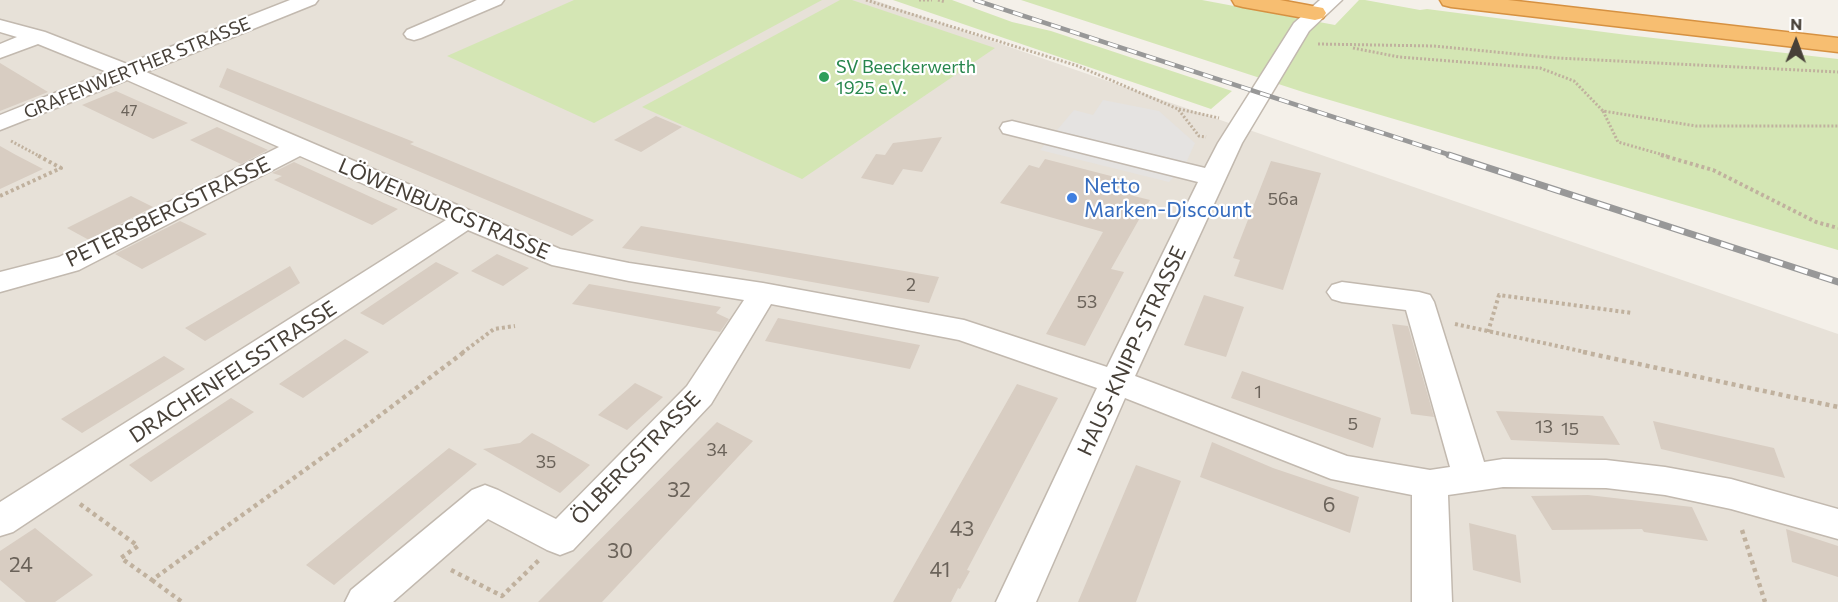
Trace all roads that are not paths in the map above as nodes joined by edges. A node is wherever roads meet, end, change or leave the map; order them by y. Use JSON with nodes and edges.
{"nodes":[{"id":1,"x":308,"y":0,"type":"edge"},
{"id":2,"x":494,"y":0,"type":"edge"},
{"id":3,"x":1243,"y":0,"type":"edge"},
{"id":4,"x":1451,"y":0,"type":"edge"},
{"id":5,"x":1602,"y":0,"type":"edge"},
{"id":6,"x":1323,"y":7,"type":"edge"},
{"id":7,"x":1838,"y":25,"type":"edge"},
{"id":8,"x":0,"y":26,"type":"edge"},
{"id":9,"x":414,"y":34,"type":"dead end"},
{"id":10,"x":38,"y":36,"type":"junction"},
{"id":11,"x":1838,"y":45,"type":"edge"},
{"id":12,"x":0,"y":52,"type":"edge"},
{"id":13,"x":126,"y":72,"type":"junction"},
{"id":14,"x":1012,"y":129,"type":"dead end"},
{"id":15,"x":5,"y":132,"type":"edge"},
{"id":16,"x":301,"y":146,"type":"junction"},
{"id":17,"x":1214,"y":178,"type":"junction"},
{"id":18,"x":465,"y":220,"type":"junction"},
{"id":19,"x":0,"y":283,"type":"edge"},
{"id":20,"x":1342,"y":292,"type":"dead end"},
{"id":21,"x":763,"y":293,"type":"junction"},
{"id":22,"x":1116,"y":382,"type":"junction"},
{"id":23,"x":1471,"y":477,"type":"junction"},
{"id":24,"x":1430,"y":484,"type":"junction"},
{"id":25,"x":0,"y":521,"type":"edge"},
{"id":26,"x":1838,"y":524,"type":"edge"},
{"id":27,"x":365,"y":602,"type":"edge"},
{"id":28,"x":1016,"y":602,"type":"edge"},
{"id":29,"x":1432,"y":602,"type":"edge"}],
"edges":[{"from":1,"to":13,"type":"street","name":"GRAFENWERTHER STRASSE"},
{"from":2,"to":9,"type":"street"},
{"from":3,"to":6,"type":"highway"},
{"from":4,"to":11,"type":"highway"},
{"from":5,"to":7,"type":"highway"},
{"from":6,"to":17,"type":"street","name":"HAUS-KNIPP-STRASSE"},
{"from":8,"to":10,"type":"street","name":"LÖWENBURGSTRASSE"},
{"from":10,"to":12,"type":"street"},
{"from":10,"to":13,"type":"street","name":"LÖWENBURGSTRASSE"},
{"from":13,"to":15,"type":"street","name":"GRAFENWERTHER STRASSE"},
{"from":13,"to":16,"type":"street","name":"LÖWENBURGSTRASSE"},
{"from":14,"to":17,"type":"street"},
{"from":16,"to":18,"type":"street","name":"LÖWENBURGSTRASSE"},
{"from":16,"to":19,"type":"street","name":"PETERSBERGSTRASSE"},
{"from":17,"to":22,"type":"street","name":"HAUS-KNIPP-STRASSE"},
{"from":18,"to":21,"type":"street","name":"LÖWENBURGSTRASSE"},
{"from":18,"to":25,"type":"street","name":"DRACHENFELSSTRASSE"},
{"from":20,"to":23,"type":"street"},
{"from":21,"to":22,"type":"street","name":"LÖWENBURGSTRASSE"},
{"from":21,"to":27,"type":"street","name":"ÖLBERGSTRASSE"},
{"from":22,"to":24,"type":"street","name":"LÖWENBURGSTRASSE"},
{"from":22,"to":28,"type":"street","name":"HAUS-KNIPP-STRASSE"},
{"from":23,"to":24,"type":"street","name":"LÖWENBURGSTRASSE"},
{"from":23,"to":26,"type":"street","name":"LÖWENBURGSTRASSE"},
{"from":24,"to":29,"type":"street"}]}
